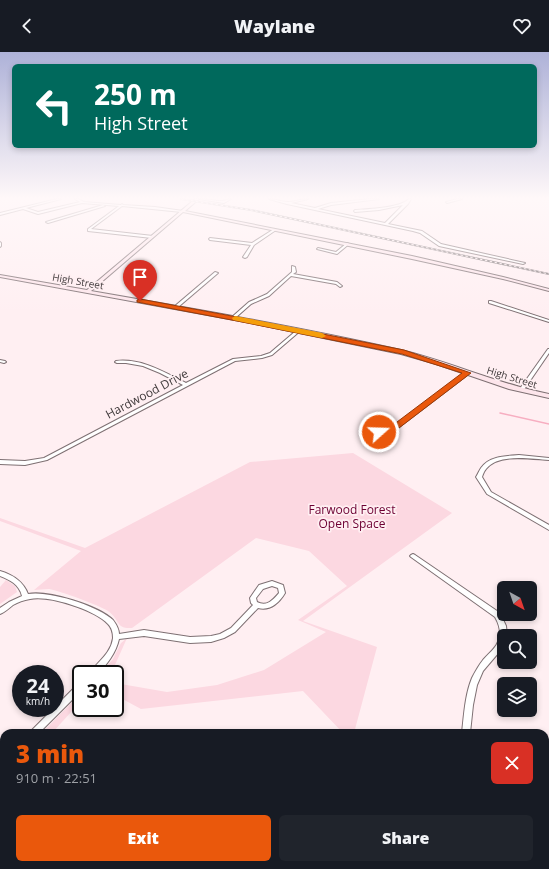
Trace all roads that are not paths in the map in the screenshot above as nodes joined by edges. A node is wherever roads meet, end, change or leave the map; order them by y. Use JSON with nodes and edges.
{"nodes":[{"id":1,"x":152,"y":237,"type":"edge"},
{"id":2,"x":264,"y":237,"type":"edge"},
{"id":3,"x":312,"y":237,"type":"edge"},
{"id":4,"x":428,"y":237,"type":"edge"},
{"id":5,"x":210,"y":239,"type":"dead end"},
{"id":6,"x":0,"y":242,"type":"edge"},
{"id":7,"x":253,"y":244,"type":"junction"},
{"id":8,"x":348,"y":244,"type":"junction"},
{"id":9,"x":0,"y":246,"type":"edge"},
{"id":10,"x":318,"y":250,"type":"dead end"},
{"id":11,"x":245,"y":257,"type":"dead end"},
{"id":12,"x":522,"y":264,"type":"dead end"},
{"id":13,"x":294,"y":267,"type":"dead end"},
{"id":14,"x":216,"y":273,"type":"dead end"},
{"id":15,"x":291,"y":275,"type":"junction"},
{"id":16,"x":0,"y":276,"type":"edge"},
{"id":17,"x":340,"y":286,"type":"dead end"},
{"id":18,"x":549,"y":290,"type":"edge"},
{"id":19,"x":87,"y":292,"type":"junction"},
{"id":20,"x":490,"y":302,"type":"dead end"},
{"id":21,"x":176,"y":307,"type":"junction"},
{"id":22,"x":232,"y":318,"type":"junction"},
{"id":23,"x":549,"y":321,"type":"edge"},
{"id":24,"x":298,"y":331,"type":"junction"},
{"id":25,"x":549,"y":350,"type":"edge"},
{"id":26,"x":117,"y":362,"type":"dead end"},
{"id":27,"x":468,"y":373,"type":"junction"},
{"id":28,"x":186,"y":385,"type":"junction"},
{"id":29,"x":521,"y":390,"type":"junction"},
{"id":30,"x":549,"y":396,"type":"edge"},
{"id":31,"x":379,"y":432,"type":"dead end"},
{"id":32,"x":549,"y":459,"type":"edge"},
{"id":33,"x":0,"y":462,"type":"edge"},
{"id":34,"x":549,"y":528,"type":"edge"},
{"id":35,"x":413,"y":556,"type":"dead end"},
{"id":36,"x":0,"y":573,"type":"edge"},
{"id":37,"x":26,"y":597,"type":"junction"},
{"id":38,"x":257,"y":605,"type":"dead end"},
{"id":39,"x":0,"y":611,"type":"edge"},
{"id":40,"x":497,"y":611,"type":"edge"},
{"id":41,"x":503,"y":621,"type":"edge"},
{"id":42,"x":116,"y":637,"type":"junction"},
{"id":43,"x":101,"y":665,"type":"edge"},
{"id":44,"x":72,"y":695,"type":"edge"},
{"id":45,"x":38,"y":729,"type":"edge"},
{"id":46,"x":466,"y":729,"type":"edge"}],
"edges":[{"from":1,"to":19,"type":"main road"},
{"from":2,"to":7,"type":"street"},
{"from":3,"to":8,"type":"main road"},
{"from":4,"to":12,"type":"street"},
{"from":5,"to":7,"type":"street"},
{"from":6,"to":9,"type":"street"},
{"from":7,"to":11,"type":"street"},
{"from":8,"to":10,"type":"street"},
{"from":8,"to":18,"type":"main road"},
{"from":13,"to":15,"type":"street"},
{"from":14,"to":21,"type":"street"},
{"from":15,"to":17,"type":"street"},
{"from":15,"to":22,"type":"street"},
{"from":16,"to":19,"type":"main road","name":"High Street"},
{"from":19,"to":21,"type":"main road","name":"High Street"},
{"from":20,"to":23,"type":"street"},
{"from":21,"to":22,"type":"main road","name":"High Street"},
{"from":22,"to":24,"type":"main road","name":"High Street"},
{"from":24,"to":27,"type":"main road","name":"High Street"},
{"from":24,"to":28,"type":"street","name":"Hardwood Drive"},
{"from":25,"to":29,"type":"street"},
{"from":26,"to":28,"type":"street"},
{"from":27,"to":29,"type":"main road","name":"High Street"},
{"from":27,"to":31,"type":"street"},
{"from":28,"to":33,"type":"street","name":"Hardwood Drive"},
{"from":29,"to":30,"type":"main road","name":"High Street"},
{"from":32,"to":34,"type":"street"},
{"from":35,"to":40,"type":"street"},
{"from":36,"to":37,"type":"street"},
{"from":37,"to":39,"type":"street"},
{"from":37,"to":42,"type":"street"},
{"from":38,"to":42,"type":"street"},
{"from":41,"to":46,"type":"street"},
{"from":42,"to":43,"type":"street"},
{"from":44,"to":45,"type":"street"}]}
